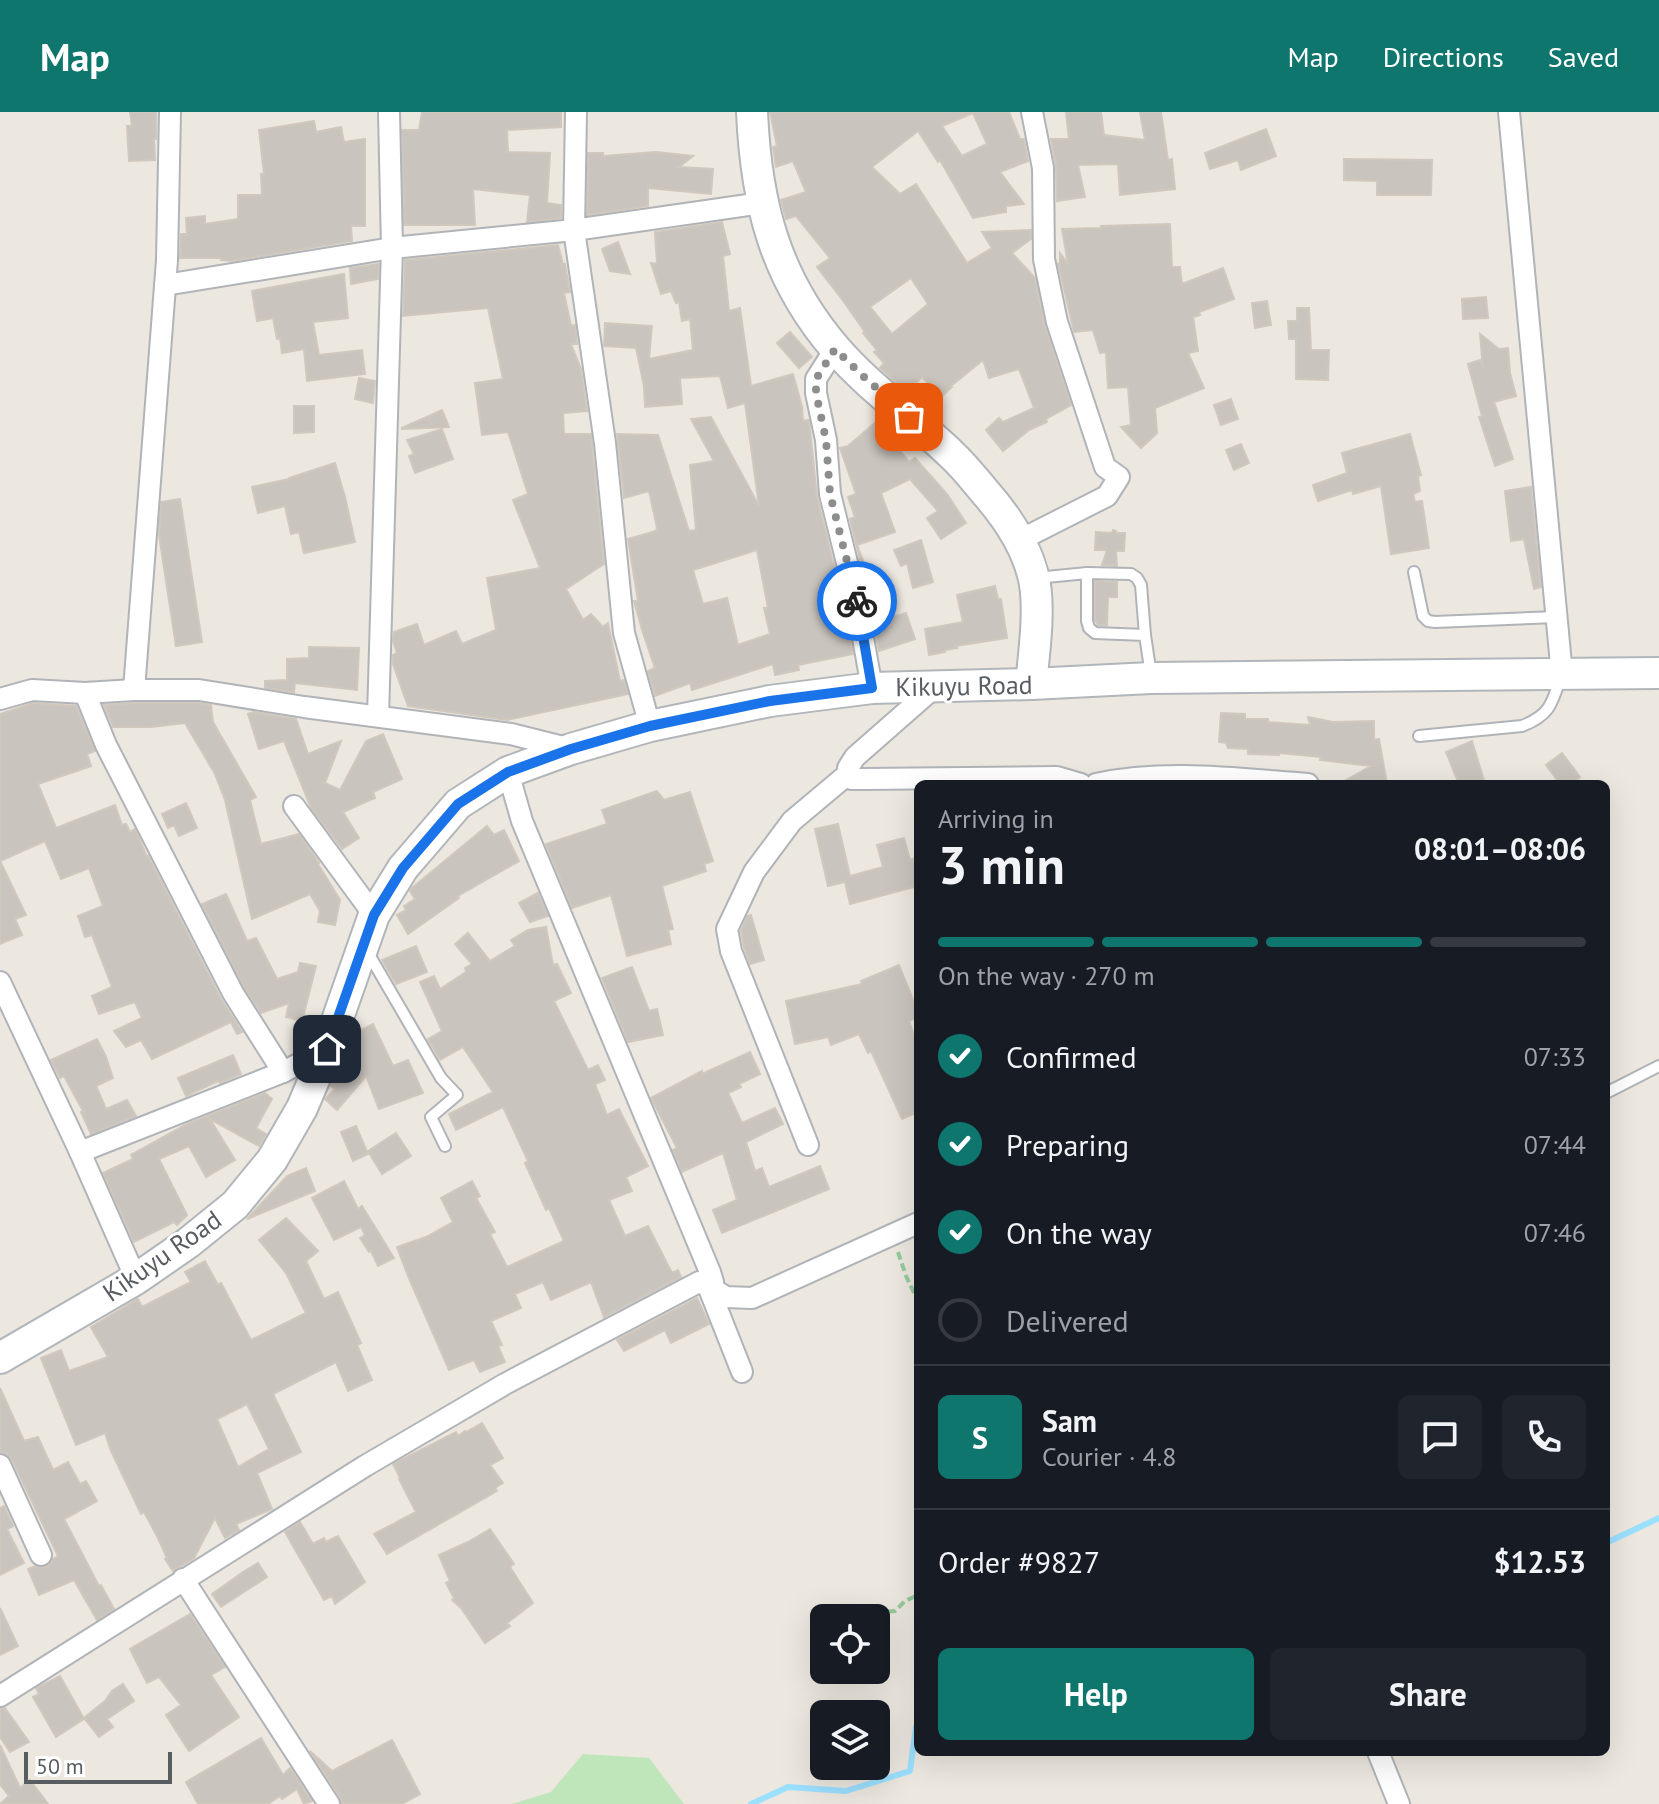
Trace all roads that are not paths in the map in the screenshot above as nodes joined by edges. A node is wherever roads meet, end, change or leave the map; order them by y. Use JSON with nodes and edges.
{"nodes":[{"id":1,"x":170,"y":112,"type":"edge"},
{"id":2,"x":389,"y":112,"type":"edge"},
{"id":3,"x":576,"y":112,"type":"edge"},
{"id":4,"x":752,"y":112,"type":"edge"},
{"id":5,"x":1032,"y":112,"type":"edge"},
{"id":6,"x":1509,"y":112,"type":"edge"},
{"id":7,"x":762,"y":203,"type":"junction"},
{"id":8,"x":574,"y":230,"type":"junction"},
{"id":9,"x":392,"y":248,"type":"junction"},
{"id":10,"x":165,"y":285,"type":"junction"},
{"id":11,"x":835,"y":349,"type":"junction"},
{"id":12,"x":1020,"y":540,"type":"junction"},
{"id":13,"x":1414,"y":572,"type":"dead end"},
{"id":14,"x":1087,"y":573,"type":"junction"},
{"id":15,"x":1034,"y":578,"type":"junction"},
{"id":16,"x":1557,"y":617,"type":"junction"},
{"id":17,"x":1145,"y":635,"type":"junction"},
{"id":18,"x":1659,"y":673,"type":"edge"},
{"id":19,"x":1562,"y":675,"type":"junction"},
{"id":20,"x":1151,"y":678,"type":"junction"},
{"id":21,"x":1031,"y":684,"type":"junction"},
{"id":22,"x":936,"y":686,"type":"junction"},
{"id":23,"x":872,"y":688,"type":"junction"},
{"id":24,"x":134,"y":690,"type":"junction"},
{"id":25,"x":85,"y":693,"type":"junction"},
{"id":26,"x":0,"y":699,"type":"edge"},
{"id":27,"x":378,"y":716,"type":"junction"},
{"id":28,"x":650,"y":726,"type":"junction"},
{"id":29,"x":1419,"y":736,"type":"dead end"},
{"id":30,"x":571,"y":749,"type":"junction"},
{"id":31,"x":508,"y":772,"type":"junction"},
{"id":32,"x":848,"y":774,"type":"junction"},
{"id":33,"x":1067,"y":780,"type":"edge"},
{"id":34,"x":1115,"y":780,"type":"edge"},
{"id":35,"x":1255,"y":780,"type":"edge"},
{"id":36,"x":294,"y":806,"type":"dead end"},
{"id":37,"x":374,"y":915,"type":"junction"},
{"id":38,"x":364,"y":946,"type":"junction"},
{"id":39,"x":0,"y":982,"type":"edge"},
{"id":40,"x":327,"y":1049,"type":"junction"},
{"id":41,"x":1659,"y":1066,"type":"edge"},
{"id":42,"x":283,"y":1072,"type":"junction"},
{"id":43,"x":1610,"y":1091,"type":"edge"},
{"id":44,"x":808,"y":1145,"type":"dead end"},
{"id":45,"x":445,"y":1146,"type":"dead end"},
{"id":46,"x":80,"y":1152,"type":"junction"},
{"id":47,"x":914,"y":1225,"type":"edge"},
{"id":48,"x":136,"y":1279,"type":"junction"},
{"id":49,"x":708,"y":1286,"type":"junction"},
{"id":50,"x":0,"y":1358,"type":"edge"},
{"id":51,"x":742,"y":1372,"type":"dead end"},
{"id":52,"x":0,"y":1465,"type":"edge"},
{"id":53,"x":41,"y":1555,"type":"dead end"},
{"id":54,"x":183,"y":1579,"type":"junction"},
{"id":55,"x":0,"y":1696,"type":"edge"},
{"id":56,"x":1380,"y":1756,"type":"edge"},
{"id":57,"x":329,"y":1804,"type":"edge"},
{"id":58,"x":1399,"y":1804,"type":"edge"}],
"edges":[{"from":1,"to":10,"type":"street"},
{"from":2,"to":9,"type":"street"},
{"from":3,"to":8,"type":"street"},
{"from":4,"to":7,"type":"main road"},
{"from":5,"to":12,"type":"street"},
{"from":6,"to":16,"type":"street"},
{"from":7,"to":8,"type":"street"},
{"from":7,"to":11,"type":"main road"},
{"from":8,"to":9,"type":"street"},
{"from":8,"to":28,"type":"street"},
{"from":9,"to":10,"type":"street"},
{"from":9,"to":27,"type":"street"},
{"from":10,"to":24,"type":"street"},
{"from":11,"to":12,"type":"main road"},
{"from":11,"to":23,"type":"street"},
{"from":12,"to":15,"type":"main road"},
{"from":13,"to":16,"type":"lane"},
{"from":14,"to":15,"type":"lane"},
{"from":14,"to":17,"type":"lane"},
{"from":14,"to":17,"type":"lane"},
{"from":15,"to":21,"type":"main road"},
{"from":16,"to":19,"type":"street"},
{"from":17,"to":20,"type":"lane"},
{"from":18,"to":19,"type":"main road","name":"Kikuyu Road"},
{"from":19,"to":20,"type":"main road","name":"Kikuyu Road"},
{"from":19,"to":29,"type":"lane"},
{"from":20,"to":21,"type":"main road","name":"Kikuyu Road"},
{"from":21,"to":22,"type":"main road","name":"Kikuyu Road"},
{"from":22,"to":23,"type":"main road","name":"Kikuyu Road"},
{"from":22,"to":32,"type":"street"},
{"from":23,"to":28,"type":"main road","name":"Kikuyu Road"},
{"from":24,"to":25,"type":"street"},
{"from":24,"to":27,"type":"street"},
{"from":25,"to":26,"type":"street"},
{"from":25,"to":42,"type":"street"},
{"from":27,"to":30,"type":"street"},
{"from":28,"to":30,"type":"main road","name":"Kikuyu Road"},
{"from":30,"to":31,"type":"main road","name":"Kikuyu Road"},
{"from":31,"to":37,"type":"main road","name":"Kikuyu Road"},
{"from":31,"to":49,"type":"street"},
{"from":32,"to":33,"type":"street"},
{"from":32,"to":44,"type":"street"},
{"from":34,"to":35,"type":"street"},
{"from":36,"to":37,"type":"street"},
{"from":37,"to":38,"type":"main road","name":"Kikuyu Road"},
{"from":38,"to":40,"type":"main road","name":"Kikuyu Road"},
{"from":38,"to":45,"type":"lane"},
{"from":39,"to":46,"type":"street"},
{"from":40,"to":42,"type":"street"},
{"from":40,"to":48,"type":"main road","name":"Kikuyu Road"},
{"from":41,"to":43,"type":"lane"},
{"from":42,"to":46,"type":"street"},
{"from":46,"to":48,"type":"street"},
{"from":47,"to":49,"type":"street"},
{"from":48,"to":50,"type":"main road","name":"Kikuyu Road"},
{"from":49,"to":51,"type":"street"},
{"from":49,"to":54,"type":"street"},
{"from":52,"to":53,"type":"street"},
{"from":54,"to":55,"type":"street"},
{"from":54,"to":57,"type":"street"},
{"from":56,"to":58,"type":"street"}]}
